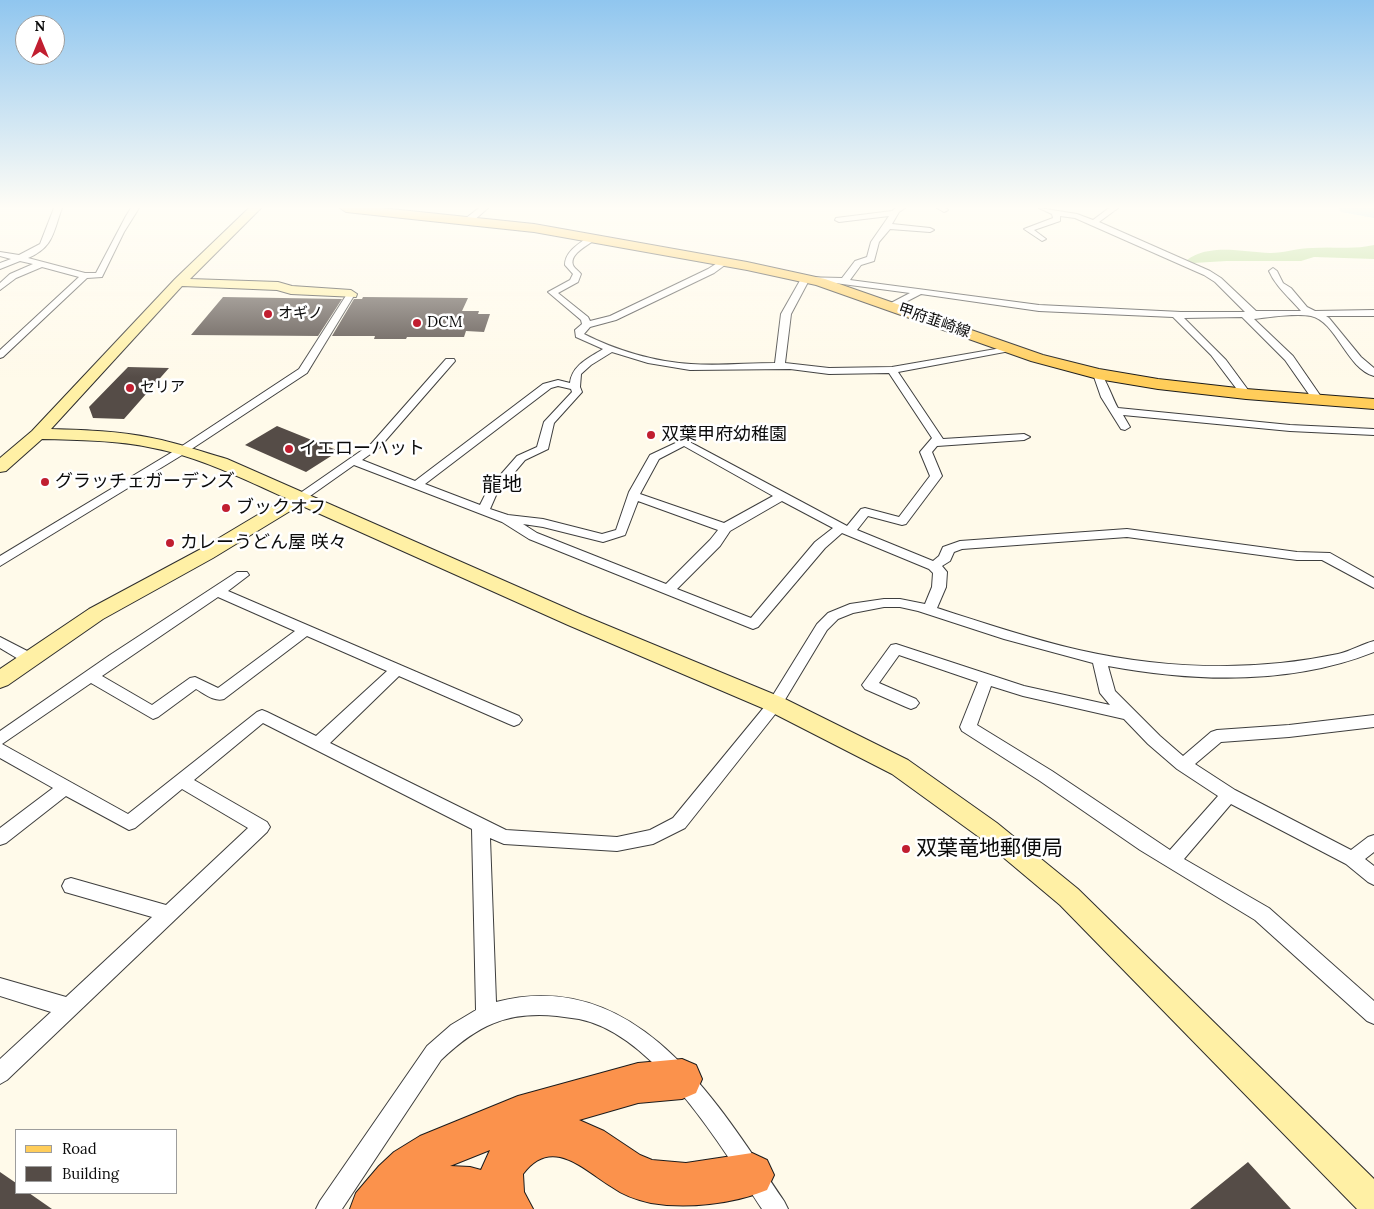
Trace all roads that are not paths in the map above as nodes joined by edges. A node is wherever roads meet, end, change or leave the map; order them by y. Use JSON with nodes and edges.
{"nodes":[{"id":1,"x":40,"y":264,"type":"edge"},
{"id":2,"x":43,"y":264,"type":"edge"},
{"id":3,"x":105,"y":264,"type":"edge"},
{"id":4,"x":198,"y":264,"type":"edge"},
{"id":5,"x":569,"y":264,"type":"edge"},
{"id":6,"x":722,"y":264,"type":"edge"},
{"id":7,"x":737,"y":264,"type":"edge"},
{"id":8,"x":857,"y":264,"type":"edge"},
{"id":9,"x":1184,"y":264,"type":"edge"},
{"id":10,"x":1273,"y":271,"type":"dead end"},
{"id":11,"x":85,"y":276,"type":"junction"},
{"id":12,"x":805,"y":279,"type":"junction"},
{"id":13,"x":180,"y":282,"type":"junction"},
{"id":14,"x":844,"y":282,"type":"junction"},
{"id":15,"x":0,"y":287,"type":"edge"},
{"id":16,"x":919,"y":292,"type":"junction"},
{"id":17,"x":351,"y":294,"type":"joint"},
{"id":18,"x":892,"y":306,"type":"junction"},
{"id":19,"x":1374,"y":313,"type":"edge"},
{"id":20,"x":1317,"y":314,"type":"junction"},
{"id":21,"x":1176,"y":315,"type":"junction"},
{"id":22,"x":1250,"y":316,"type":"junction"},
{"id":23,"x":587,"y":325,"type":"junction"},
{"id":24,"x":610,"y":348,"type":"junction"},
{"id":25,"x":1010,"y":348,"type":"junction"},
{"id":26,"x":0,"y":356,"type":"edge"},
{"id":27,"x":450,"y":361,"type":"dead end"},
{"id":28,"x":780,"y":366,"type":"junction"},
{"id":29,"x":892,"y":370,"type":"junction"},
{"id":30,"x":1374,"y":373,"type":"edge"},
{"id":31,"x":1098,"y":374,"type":"junction"},
{"id":32,"x":575,"y":387,"type":"junction"},
{"id":33,"x":1246,"y":394,"type":"junction"},
{"id":34,"x":1319,"y":401,"type":"junction"},
{"id":35,"x":1372,"y":407,"type":"edge"},
{"id":36,"x":1115,"y":411,"type":"junction"},
{"id":37,"x":1125,"y":427,"type":"dead end"},
{"id":38,"x":1374,"y":432,"type":"edge"},
{"id":39,"x":38,"y":434,"type":"junction"},
{"id":40,"x":1024,"y":437,"type":"dead end"},
{"id":41,"x":934,"y":443,"type":"junction"},
{"id":42,"x":183,"y":450,"type":"junction"},
{"id":43,"x":353,"y":461,"type":"junction"},
{"id":44,"x":0,"y":467,"type":"edge"},
{"id":45,"x":417,"y":485,"type":"junction"},
{"id":46,"x":634,"y":496,"type":"junction"},
{"id":47,"x":782,"y":496,"type":"junction"},
{"id":48,"x":299,"y":498,"type":"junction"},
{"id":49,"x":483,"y":510,"type":"junction"},
{"id":50,"x":506,"y":519,"type":"junction"},
{"id":51,"x":725,"y":528,"type":"junction"},
{"id":52,"x":845,"y":530,"type":"junction"},
{"id":53,"x":0,"y":562,"type":"edge"},
{"id":54,"x":934,"y":566,"type":"junction"},
{"id":55,"x":242,"y":574,"type":"dead end"},
{"id":56,"x":1374,"y":584,"type":"edge"},
{"id":57,"x":668,"y":590,"type":"junction"},
{"id":58,"x":216,"y":592,"type":"junction"},
{"id":59,"x":929,"y":610,"type":"junction"},
{"id":60,"x":306,"y":630,"type":"junction"},
{"id":61,"x":0,"y":642,"type":"edge"},
{"id":62,"x":1374,"y":646,"type":"edge"},
{"id":63,"x":30,"y":659,"type":"junction"},
{"id":64,"x":1098,"y":659,"type":"junction"},
{"id":65,"x":397,"y":670,"type":"junction"},
{"id":66,"x":91,"y":676,"type":"junction"},
{"id":67,"x":0,"y":680,"type":"edge"},
{"id":68,"x":986,"y":680,"type":"junction"},
{"id":69,"x":911,"y":703,"type":"dead end"},
{"id":70,"x":775,"y":704,"type":"junction"},
{"id":71,"x":1127,"y":714,"type":"junction"},
{"id":72,"x":514,"y":720,"type":"dead end"},
{"id":73,"x":1374,"y":721,"type":"edge"},
{"id":74,"x":0,"y":739,"type":"edge"},
{"id":75,"x":318,"y":744,"type":"junction"},
{"id":76,"x":0,"y":750,"type":"edge"},
{"id":77,"x":1183,"y":765,"type":"junction"},
{"id":78,"x":182,"y":781,"type":"junction"},
{"id":79,"x":64,"y":788,"type":"junction"},
{"id":80,"x":1229,"y":795,"type":"junction"},
{"id":81,"x":481,"y":826,"type":"junction"},
{"id":82,"x":0,"y":838,"type":"edge"},
{"id":83,"x":1374,"y":842,"type":"edge"},
{"id":84,"x":1352,"y":859,"type":"junction"},
{"id":85,"x":1172,"y":860,"type":"junction"},
{"id":86,"x":1374,"y":877,"type":"edge"},
{"id":87,"x":72,"y":886,"type":"dead end"},
{"id":88,"x":169,"y":914,"type":"junction"},
{"id":89,"x":0,"y":987,"type":"edge"},
{"id":90,"x":70,"y":1008,"type":"junction"},
{"id":91,"x":486,"y":1013,"type":"junction"},
{"id":92,"x":1374,"y":1014,"type":"edge"},
{"id":93,"x":0,"y":1073,"type":"edge"},
{"id":94,"x":682,"y":1079,"type":"junction"},
{"id":95,"x":752,"y":1175,"type":"junction"},
{"id":96,"x":1369,"y":1188,"type":"edge"},
{"id":97,"x":508,"y":1206,"type":"edge"},
{"id":98,"x":328,"y":1209,"type":"edge"},
{"id":99,"x":372,"y":1209,"type":"edge"},
{"id":100,"x":398,"y":1209,"type":"edge"},
{"id":101,"x":776,"y":1209,"type":"edge"}],
"edges":[{"from":1,"to":15,"type":"street"},
{"from":2,"to":11,"type":"street"},
{"from":3,"to":11,"type":"street"},
{"from":4,"to":13,"type":"street"},
{"from":5,"to":23,"type":"street"},
{"from":6,"to":23,"type":"street"},
{"from":7,"to":12,"type":"main road","name":"甲府韮崎線"},
{"from":8,"to":14,"type":"street"},
{"from":9,"to":22,"type":"street"},
{"from":10,"to":20,"type":"street"},
{"from":11,"to":26,"type":"street"},
{"from":12,"to":14,"type":"street"},
{"from":12,"to":18,"type":"main road","name":"甲府韮崎線"},
{"from":12,"to":28,"type":"street"},
{"from":13,"to":17,"type":"street"},
{"from":13,"to":39,"type":"street"},
{"from":14,"to":16,"type":"street"},
{"from":16,"to":18,"type":"street"},
{"from":16,"to":21,"type":"street"},
{"from":17,"to":42,"type":"street"},
{"from":18,"to":25,"type":"main road","name":"甲府韮崎線"},
{"from":19,"to":20,"type":"street"},
{"from":20,"to":22,"type":"street"},
{"from":20,"to":30,"type":"street"},
{"from":21,"to":22,"type":"street"},
{"from":21,"to":33,"type":"street"},
{"from":22,"to":34,"type":"street"},
{"from":23,"to":24,"type":"street"},
{"from":24,"to":28,"type":"street"},
{"from":24,"to":32,"type":"street"},
{"from":25,"to":29,"type":"street"},
{"from":25,"to":31,"type":"main road","name":"甲府韮崎線"},
{"from":27,"to":43,"type":"street"},
{"from":28,"to":29,"type":"street"},
{"from":29,"to":41,"type":"street"},
{"from":31,"to":33,"type":"main road","name":"甲府韮崎線"},
{"from":31,"to":36,"type":"street"},
{"from":32,"to":45,"type":"street"},
{"from":32,"to":49,"type":"street"},
{"from":33,"to":34,"type":"main road","name":"甲府韮崎線"},
{"from":34,"to":35,"type":"main road","name":"甲府韮崎線"},
{"from":36,"to":37,"type":"street"},
{"from":36,"to":38,"type":"street"},
{"from":39,"to":42,"type":"street"},
{"from":39,"to":44,"type":"street"},
{"from":40,"to":41,"type":"street"},
{"from":41,"to":52,"type":"street"},
{"from":42,"to":48,"type":"street"},
{"from":42,"to":53,"type":"street"},
{"from":43,"to":45,"type":"street"},
{"from":43,"to":48,"type":"street"},
{"from":45,"to":49,"type":"street"},
{"from":46,"to":47,"type":"street"},
{"from":46,"to":50,"type":"street"},
{"from":46,"to":51,"type":"street"},
{"from":47,"to":51,"type":"street"},
{"from":47,"to":52,"type":"street"},
{"from":48,"to":63,"type":"street"},
{"from":48,"to":70,"type":"street"},
{"from":49,"to":50,"type":"street"},
{"from":50,"to":57,"type":"street"},
{"from":51,"to":57,"type":"street"},
{"from":52,"to":54,"type":"street"},
{"from":52,"to":57,"type":"street"},
{"from":54,"to":56,"type":"street"},
{"from":54,"to":59,"type":"street"},
{"from":55,"to":58,"type":"street"},
{"from":58,"to":60,"type":"street"},
{"from":58,"to":66,"type":"street"},
{"from":59,"to":64,"type":"street"},
{"from":59,"to":70,"type":"street"},
{"from":60,"to":65,"type":"street"},
{"from":60,"to":66,"type":"street"},
{"from":61,"to":63,"type":"street"},
{"from":62,"to":64,"type":"street"},
{"from":63,"to":67,"type":"street"},
{"from":64,"to":71,"type":"street"},
{"from":65,"to":72,"type":"street"},
{"from":65,"to":75,"type":"street"},
{"from":66,"to":74,"type":"street"},
{"from":68,"to":69,"type":"street"},
{"from":68,"to":71,"type":"street"},
{"from":68,"to":85,"type":"street"},
{"from":70,"to":81,"type":"street"},
{"from":70,"to":96,"type":"street"},
{"from":71,"to":77,"type":"street"},
{"from":73,"to":77,"type":"street"},
{"from":75,"to":78,"type":"street"},
{"from":75,"to":81,"type":"street"},
{"from":76,"to":79,"type":"street"},
{"from":77,"to":80,"type":"street"},
{"from":78,"to":79,"type":"street"},
{"from":78,"to":88,"type":"street"},
{"from":79,"to":82,"type":"street"},
{"from":80,"to":84,"type":"street"},
{"from":80,"to":85,"type":"street"},
{"from":81,"to":91,"type":"street"},
{"from":83,"to":84,"type":"street"},
{"from":84,"to":86,"type":"street"},
{"from":85,"to":92,"type":"street"},
{"from":87,"to":88,"type":"street"},
{"from":88,"to":90,"type":"street"},
{"from":89,"to":90,"type":"street"},
{"from":90,"to":93,"type":"street"},
{"from":91,"to":94,"type":"street"},
{"from":91,"to":98,"type":"street"},
{"from":94,"to":95,"type":"street"},
{"from":94,"to":99,"type":"highway"},
{"from":95,"to":97,"type":"highway"},
{"from":95,"to":101,"type":"street"},
{"from":97,"to":100,"type":"highway"}]}
